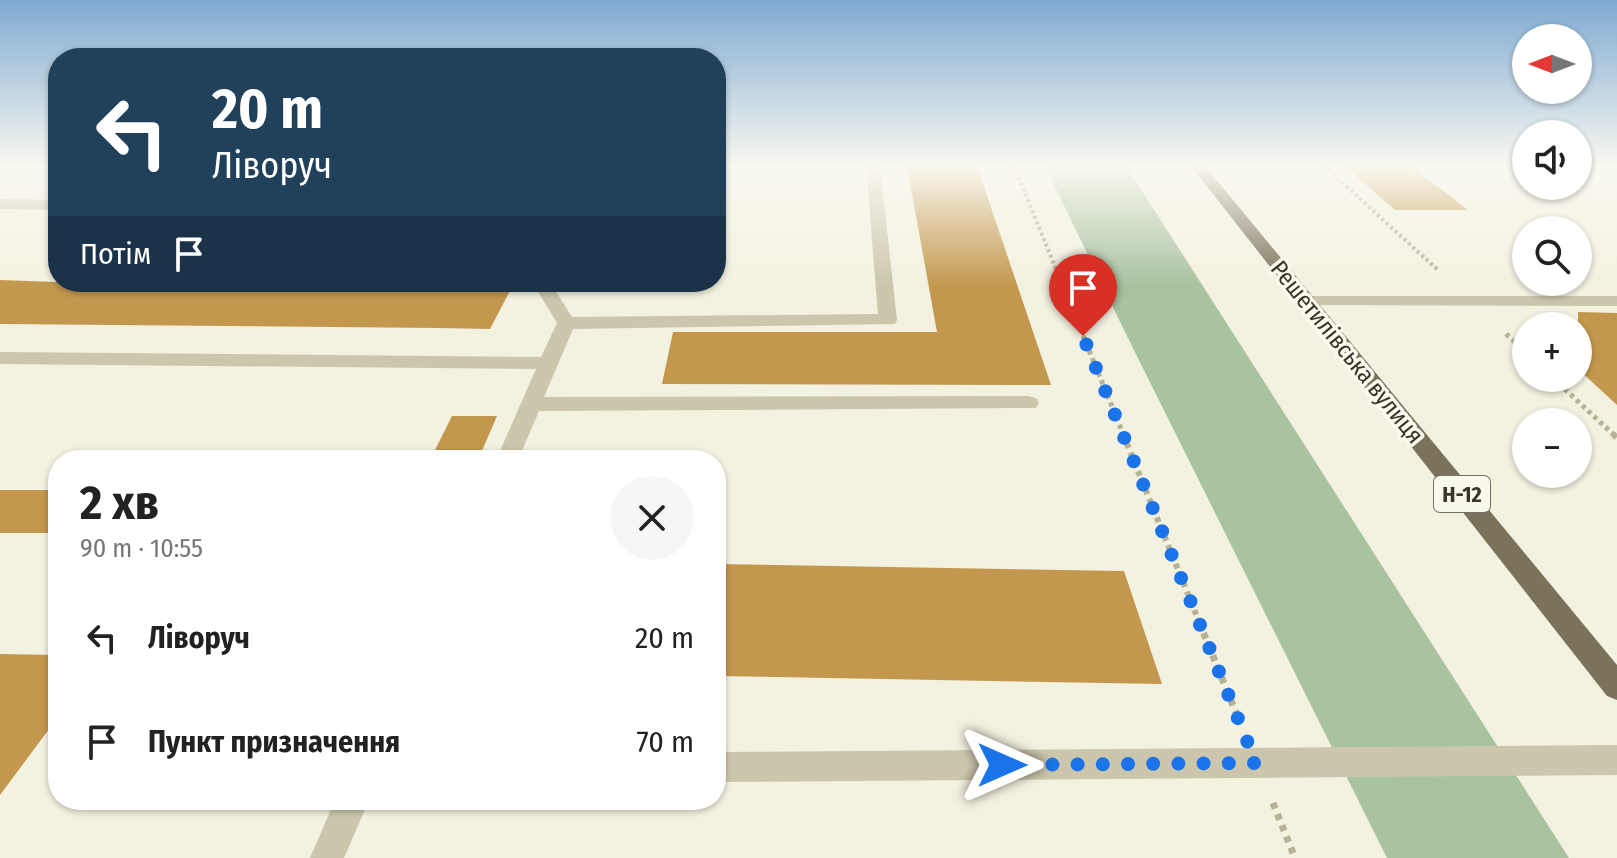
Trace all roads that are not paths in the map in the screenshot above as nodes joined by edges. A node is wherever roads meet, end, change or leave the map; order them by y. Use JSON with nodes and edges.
{"nodes":[{"id":1,"x":877,"y":206,"type":"edge"},
{"id":2,"x":1230,"y":206,"type":"edge"},
{"id":3,"x":547,"y":292,"type":"edge"},
{"id":4,"x":1307,"y":301,"type":"junction"},
{"id":5,"x":1617,"y":301,"type":"edge"},
{"id":6,"x":566,"y":323,"type":"junction"},
{"id":7,"x":0,"y":358,"type":"edge"},
{"id":8,"x":546,"y":363,"type":"junction"},
{"id":9,"x":1028,"y":403,"type":"dead end"},
{"id":10,"x":532,"y":404,"type":"junction"},
{"id":11,"x":511,"y":450,"type":"edge"},
{"id":12,"x":1617,"y":687,"type":"edge"},
{"id":13,"x":1617,"y":760,"type":"edge"},
{"id":14,"x":726,"y":767,"type":"edge"},
{"id":15,"x":348,"y":810,"type":"edge"},
{"id":16,"x":327,"y":858,"type":"edge"}],
"edges":[{"from":1,"to":6,"type":"lane"},
{"from":2,"to":4,"type":"main road","name":"Решетилівська вулиця","number":"Н-12"},
{"from":3,"to":6,"type":"lane"},
{"from":4,"to":5,"type":"lane"},
{"from":4,"to":12,"type":"main road","name":"Решетилівська вулиця","number":"Н-12"},
{"from":6,"to":8,"type":"lane"},
{"from":7,"to":8,"type":"lane"},
{"from":8,"to":10,"type":"lane"},
{"from":9,"to":10,"type":"lane"},
{"from":10,"to":11,"type":"lane"},
{"from":13,"to":14,"type":"lane"},
{"from":15,"to":16,"type":"lane"}]}
